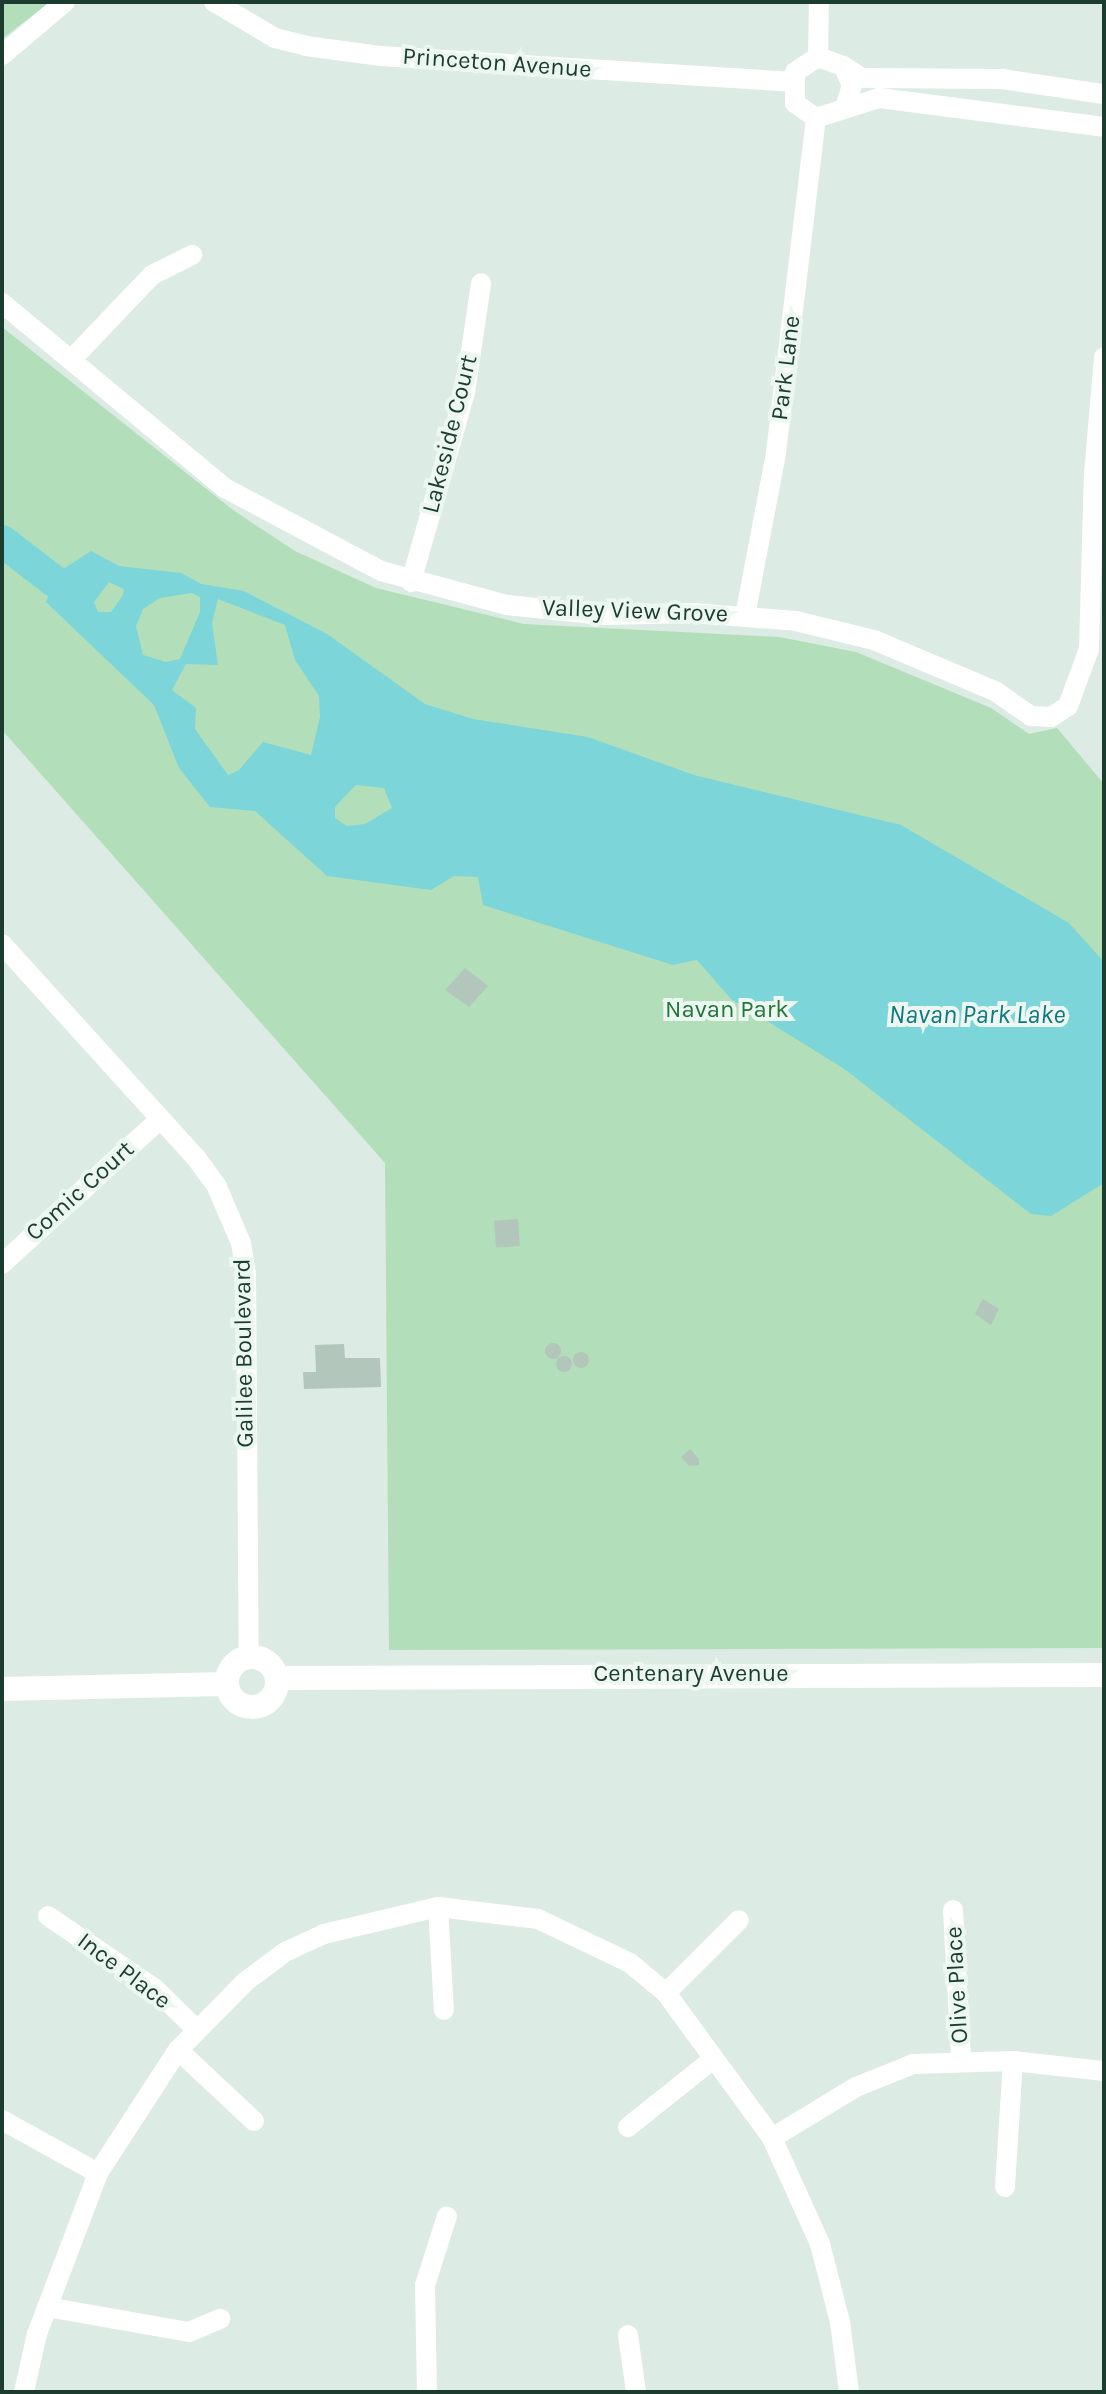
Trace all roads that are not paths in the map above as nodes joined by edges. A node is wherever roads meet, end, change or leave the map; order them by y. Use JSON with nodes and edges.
{"nodes":[{"id":1,"x":65,"y":2,"type":"edge"},
{"id":2,"x":214,"y":2,"type":"edge"},
{"id":3,"x":819,"y":2,"type":"edge"},
{"id":4,"x":2,"y":55,"type":"edge"},
{"id":5,"x":818,"y":57,"type":"junction"},
{"id":6,"x":843,"y":66,"type":"junction"},
{"id":7,"x":791,"y":82,"type":"junction"},
{"id":8,"x":1104,"y":94,"type":"edge"},
{"id":9,"x":845,"y":108,"type":"junction"},
{"id":10,"x":816,"y":118,"type":"junction"},
{"id":11,"x":1104,"y":127,"type":"edge"},
{"id":12,"x":192,"y":255,"type":"dead end"},
{"id":13,"x":481,"y":283,"type":"dead end"},
{"id":14,"x":2,"y":303,"type":"edge"},
{"id":15,"x":1104,"y":357,"type":"edge"},
{"id":16,"x":71,"y":360,"type":"junction"},
{"id":17,"x":411,"y":582,"type":"junction"},
{"id":18,"x":745,"y":616,"type":"junction"},
{"id":19,"x":3,"y":946,"type":"edge"},
{"id":20,"x":160,"y":1119,"type":"junction"},
{"id":21,"x":2,"y":1264,"type":"edge"},
{"id":22,"x":249,"y":1657,"type":"junction"},
{"id":23,"x":1104,"y":1675,"type":"edge"},
{"id":24,"x":277,"y":1678,"type":"junction"},
{"id":25,"x":226,"y":1684,"type":"junction"},
{"id":26,"x":2,"y":1689,"type":"edge"},
{"id":27,"x":438,"y":1907,"type":"junction"},
{"id":28,"x":953,"y":1910,"type":"dead end"},
{"id":29,"x":48,"y":1916,"type":"dead end"},
{"id":30,"x":739,"y":1920,"type":"dead end"},
{"id":31,"x":666,"y":1993,"type":"junction"},
{"id":32,"x":444,"y":2010,"type":"dead end"},
{"id":33,"x":196,"y":2029,"type":"junction"},
{"id":34,"x":178,"y":2050,"type":"junction"},
{"id":35,"x":961,"y":2059,"type":"junction"},
{"id":36,"x":712,"y":2060,"type":"junction"},
{"id":37,"x":1013,"y":2061,"type":"junction"},
{"id":38,"x":1104,"y":2071,"type":"edge"},
{"id":39,"x":2,"y":2120,"type":"edge"},
{"id":40,"x":254,"y":2121,"type":"dead end"},
{"id":41,"x":628,"y":2127,"type":"dead end"},
{"id":42,"x":772,"y":2138,"type":"junction"},
{"id":43,"x":98,"y":2173,"type":"junction"},
{"id":44,"x":1005,"y":2187,"type":"dead end"},
{"id":45,"x":447,"y":2216,"type":"dead end"},
{"id":46,"x":47,"y":2307,"type":"junction"},
{"id":47,"x":220,"y":2319,"type":"dead end"},
{"id":48,"x":628,"y":2335,"type":"dead end"},
{"id":49,"x":24,"y":2392,"type":"edge"},
{"id":50,"x":427,"y":2392,"type":"edge"},
{"id":51,"x":636,"y":2392,"type":"edge"},
{"id":52,"x":849,"y":2392,"type":"edge"}],
"edges":[{"from":1,"to":4,"type":"street"},
{"from":2,"to":7,"type":"street","name":"Princeton Avenue"},
{"from":3,"to":5,"type":"street"},
{"from":5,"to":6,"type":"street"},
{"from":5,"to":7,"type":"street"},
{"from":6,"to":8,"type":"street"},
{"from":6,"to":9,"type":"street"},
{"from":7,"to":10,"type":"street"},
{"from":9,"to":10,"type":"street"},
{"from":9,"to":11,"type":"street"},
{"from":10,"to":18,"type":"street","name":"Park Lane"},
{"from":12,"to":16,"type":"street"},
{"from":13,"to":17,"type":"street","name":"Lakeside Court"},
{"from":14,"to":16,"type":"street","name":"Valley View Grove"},
{"from":15,"to":18,"type":"street","name":"Valley View Grove"},
{"from":16,"to":17,"type":"street","name":"Valley View Grove"},
{"from":17,"to":18,"type":"street","name":"Valley View Grove"},
{"from":19,"to":20,"type":"street","name":"Galilee Boulevard"},
{"from":20,"to":21,"type":"street","name":"Comic Court"},
{"from":20,"to":22,"type":"street","name":"Galilee Boulevard"},
{"from":22,"to":24,"type":"street"},
{"from":22,"to":25,"type":"street"},
{"from":23,"to":24,"type":"street","name":"Centenary Avenue"},
{"from":24,"to":25,"type":"street"},
{"from":25,"to":26,"type":"street"},
{"from":27,"to":31,"type":"street"},
{"from":27,"to":32,"type":"street"},
{"from":27,"to":33,"type":"street"},
{"from":28,"to":35,"type":"street","name":"Olive Place"},
{"from":29,"to":33,"type":"street","name":"Ince Place"},
{"from":30,"to":31,"type":"street"},
{"from":31,"to":36,"type":"street"},
{"from":33,"to":34,"type":"street"},
{"from":34,"to":40,"type":"street"},
{"from":34,"to":43,"type":"street"},
{"from":35,"to":37,"type":"street"},
{"from":35,"to":42,"type":"street"},
{"from":36,"to":41,"type":"street"},
{"from":36,"to":42,"type":"street"},
{"from":37,"to":38,"type":"street"},
{"from":37,"to":44,"type":"street"},
{"from":39,"to":43,"type":"street"},
{"from":42,"to":52,"type":"street"},
{"from":43,"to":46,"type":"street"},
{"from":45,"to":50,"type":"street"},
{"from":46,"to":47,"type":"street"},
{"from":46,"to":49,"type":"street"},
{"from":48,"to":51,"type":"street"}]}
